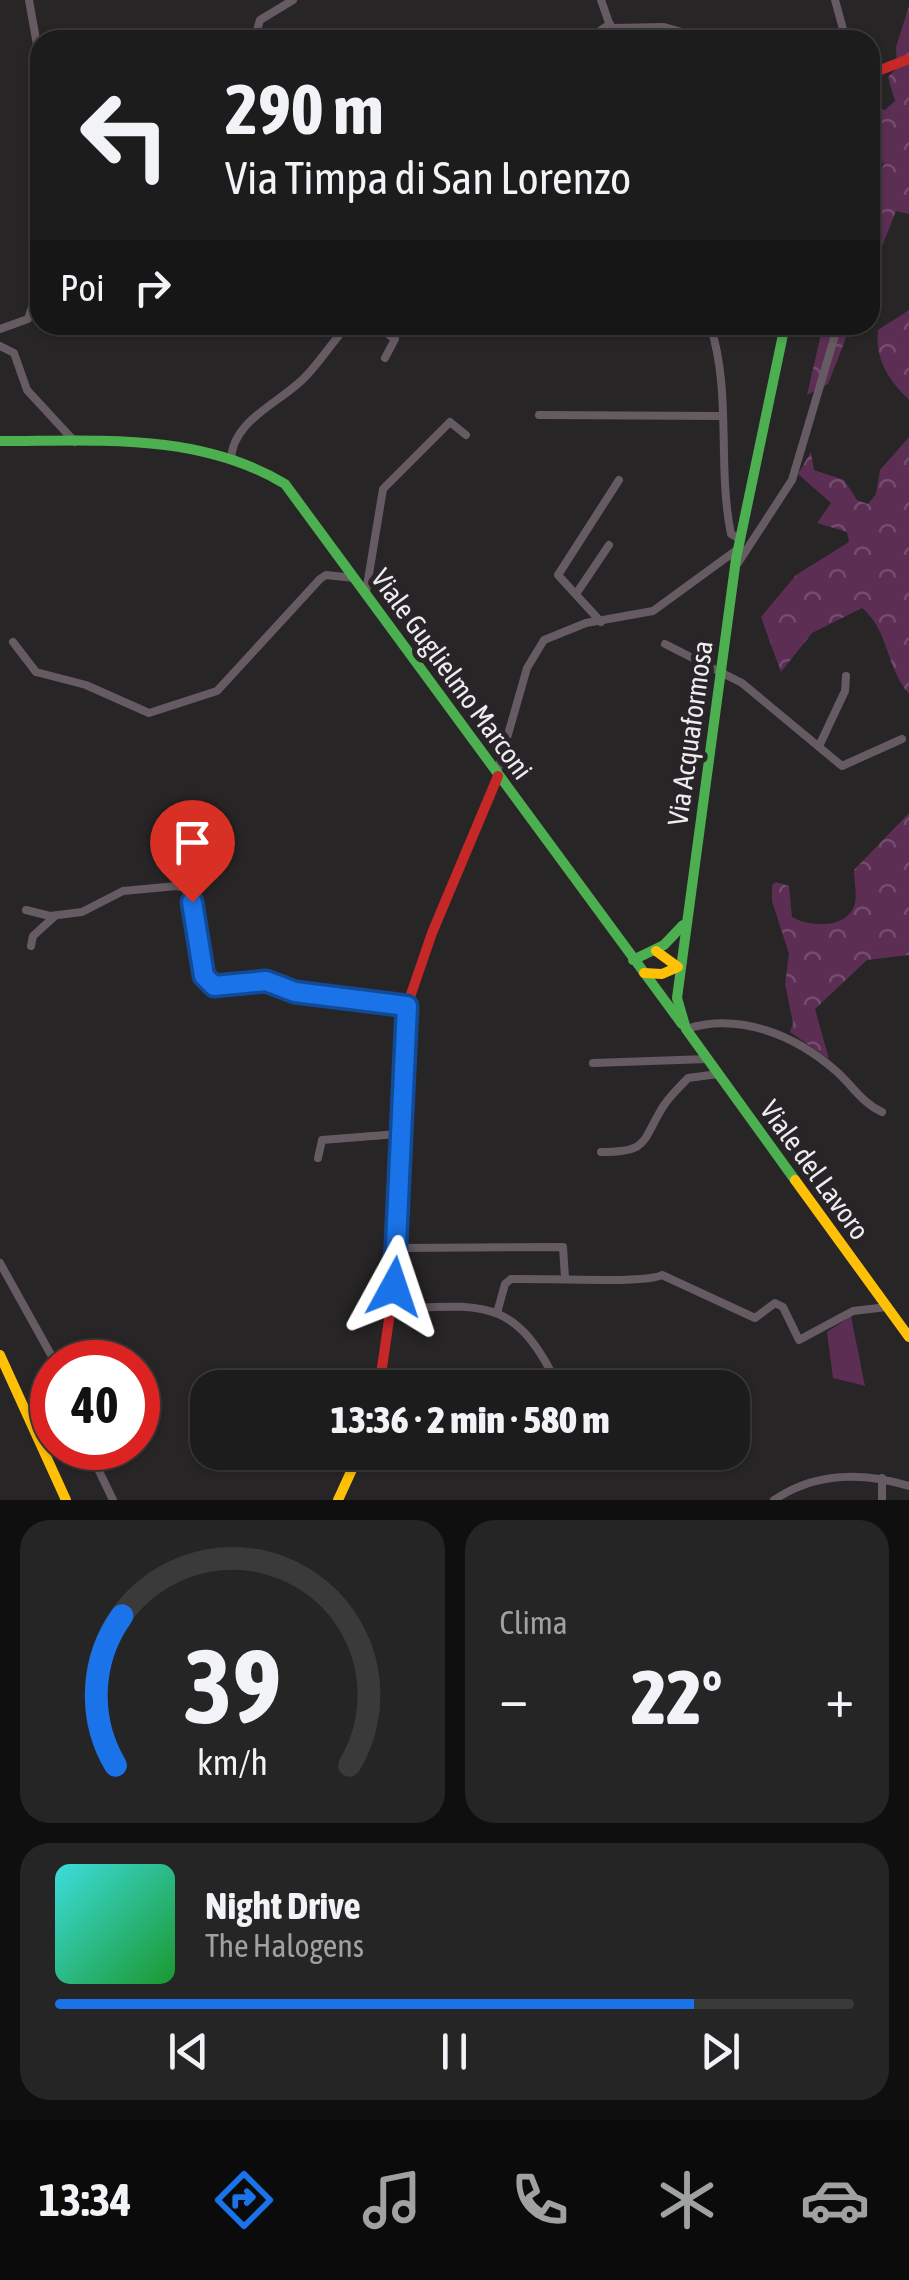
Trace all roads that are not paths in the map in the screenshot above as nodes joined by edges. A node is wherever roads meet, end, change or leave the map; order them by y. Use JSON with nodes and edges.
{"nodes":[{"id":1,"x":29,"y":0,"type":"edge"},
{"id":2,"x":293,"y":0,"type":"edge"},
{"id":3,"x":601,"y":0,"type":"edge"},
{"id":4,"x":836,"y":0,"type":"edge"},
{"id":5,"x":611,"y":26,"type":"junction"},
{"id":6,"x":34,"y":30,"type":"edge"},
{"id":7,"x":257,"y":30,"type":"edge"},
{"id":8,"x":604,"y":30,"type":"edge"},
{"id":9,"x":612,"y":30,"type":"edge"},
{"id":10,"x":674,"y":30,"type":"edge"},
{"id":11,"x":844,"y":30,"type":"edge"},
{"id":12,"x":909,"y":59,"type":"edge"},
{"id":13,"x":880,"y":70,"type":"edge"},
{"id":14,"x":30,"y":313,"type":"edge"},
{"id":15,"x":28,"y":319,"type":"joint"},
{"id":16,"x":0,"y":330,"type":"edge"},
{"id":17,"x":340,"y":335,"type":"edge"},
{"id":18,"x":389,"y":335,"type":"edge"},
{"id":19,"x":714,"y":335,"type":"edge"},
{"id":20,"x":783,"y":335,"type":"edge"},
{"id":21,"x":835,"y":335,"type":"edge"},
{"id":22,"x":0,"y":346,"type":"edge"},
{"id":23,"x":385,"y":358,"type":"dead end"},
{"id":24,"x":539,"y":414,"type":"dead end"},
{"id":25,"x":720,"y":416,"type":"junction"},
{"id":26,"x":466,"y":434,"type":"dead end"},
{"id":27,"x":0,"y":441,"type":"edge"},
{"id":28,"x":75,"y":442,"type":"junction"},
{"id":29,"x":231,"y":460,"type":"junction"},
{"id":30,"x":619,"y":480,"type":"dead end"},
{"id":31,"x":739,"y":544,"type":"junction"},
{"id":32,"x":610,"y":545,"type":"dead end"},
{"id":33,"x":735,"y":566,"type":"junction"},
{"id":34,"x":356,"y":578,"type":"junction"},
{"id":35,"x":366,"y":592,"type":"junction"},
{"id":36,"x":576,"y":594,"type":"junction"},
{"id":37,"x":602,"y":622,"type":"junction"},
{"id":38,"x":13,"y":642,"type":"dead end"},
{"id":39,"x":665,"y":644,"type":"dead end"},
{"id":40,"x":720,"y":674,"type":"junction"},
{"id":41,"x":846,"y":676,"type":"dead end"},
{"id":42,"x":902,"y":740,"type":"dead end"},
{"id":43,"x":820,"y":744,"type":"junction"},
{"id":44,"x":497,"y":775,"type":"junction"},
{"id":45,"x":26,"y":910,"type":"dead end"},
{"id":46,"x":56,"y":916,"type":"junction"},
{"id":47,"x":684,"y":922,"type":"junction"},
{"id":48,"x":31,"y":946,"type":"dead end"},
{"id":49,"x":656,"y":950,"type":"junction"},
{"id":50,"x":637,"y":957,"type":"junction"},
{"id":51,"x":678,"y":967,"type":"junction"},
{"id":52,"x":644,"y":972,"type":"junction"},
{"id":53,"x":407,"y":1009,"type":"junction"},
{"id":54,"x":686,"y":1029,"type":"junction"},
{"id":55,"x":707,"y":1059,"type":"junction"},
{"id":56,"x":593,"y":1064,"type":"dead end"},
{"id":57,"x":718,"y":1074,"type":"junction"},
{"id":58,"x":882,"y":1112,"type":"dead end"},
{"id":59,"x":398,"y":1134,"type":"junction"},
{"id":60,"x":601,"y":1152,"type":"dead end"},
{"id":61,"x":318,"y":1158,"type":"dead end"},
{"id":62,"x":398,"y":1248,"type":"junction"},
{"id":63,"x":0,"y":1263,"type":"edge"},
{"id":64,"x":565,"y":1277,"type":"junction"},
{"id":65,"x":887,"y":1307,"type":"junction"},
{"id":66,"x":391,"y":1310,"type":"junction"},
{"id":67,"x":497,"y":1313,"type":"junction"},
{"id":68,"x":909,"y":1338,"type":"edge"},
{"id":69,"x":43,"y":1340,"type":"edge"},
{"id":70,"x":0,"y":1355,"type":"edge"},
{"id":71,"x":382,"y":1370,"type":"edge"},
{"id":72,"x":549,"y":1370,"type":"edge"},
{"id":73,"x":99,"y":1470,"type":"edge"},
{"id":74,"x":352,"y":1470,"type":"edge"},
{"id":75,"x":882,"y":1478,"type":"junction"},
{"id":76,"x":909,"y":1486,"type":"edge"},
{"id":77,"x":66,"y":1500,"type":"edge"},
{"id":78,"x":113,"y":1500,"type":"edge"},
{"id":79,"x":338,"y":1500,"type":"edge"},
{"id":80,"x":774,"y":1500,"type":"edge"},
{"id":81,"x":882,"y":1500,"type":"edge"}],
"edges":[{"from":1,"to":6,"type":"street"},
{"from":2,"to":7,"type":"street"},
{"from":3,"to":5,"type":"street"},
{"from":4,"to":11,"type":"street"},
{"from":5,"to":8,"type":"street"},
{"from":5,"to":9,"type":"street"},
{"from":5,"to":10,"type":"street"},
{"from":12,"to":13,"type":"main road"},
{"from":14,"to":15,"type":"street"},
{"from":15,"to":16,"type":"street"},
{"from":17,"to":29,"type":"street"},
{"from":18,"to":23,"type":"street"},
{"from":19,"to":25,"type":"street"},
{"from":20,"to":31,"type":"main road","name":"Via Acquaformosa"},
{"from":21,"to":33,"type":"street"},
{"from":22,"to":28,"type":"street"},
{"from":24,"to":25,"type":"street"},
{"from":25,"to":31,"type":"street"},
{"from":26,"to":35,"type":"street"},
{"from":27,"to":28,"type":"main road","name":"Viale Guglielmo Marconi"},
{"from":28,"to":29,"type":"main road","name":"Viale Guglielmo Marconi"},
{"from":29,"to":34,"type":"main road","name":"Viale Guglielmo Marconi"},
{"from":30,"to":36,"type":"street"},
{"from":31,"to":33,"type":"main road","name":"Via Acquaformosa"},
{"from":31,"to":37,"type":"street"},
{"from":32,"to":36,"type":"street"},
{"from":33,"to":40,"type":"main road","name":"Via Acquaformosa"},
{"from":34,"to":35,"type":"main road","name":"Viale Guglielmo Marconi"},
{"from":34,"to":38,"type":"street"},
{"from":35,"to":44,"type":"main road","name":"Viale Guglielmo Marconi"},
{"from":36,"to":37,"type":"street"},
{"from":37,"to":44,"type":"street"},
{"from":39,"to":40,"type":"street"},
{"from":40,"to":43,"type":"street"},
{"from":40,"to":47,"type":"main road","name":"Via Acquaformosa"},
{"from":41,"to":43,"type":"street"},
{"from":42,"to":43,"type":"street"},
{"from":44,"to":50,"type":"main road","name":"Viale Guglielmo Marconi"},
{"from":44,"to":53,"type":"main road"},
{"from":45,"to":46,"type":"street"},
{"from":46,"to":48,"type":"street"},
{"from":46,"to":53,"type":"street"},
{"from":47,"to":49,"type":"main road"},
{"from":47,"to":51,"type":"main road","name":"Via Acquaformosa"},
{"from":49,"to":50,"type":"main road"},
{"from":49,"to":51,"type":"main road"},
{"from":50,"to":52,"type":"main road","name":"Viale Guglielmo Marconi"},
{"from":51,"to":52,"type":"main road"},
{"from":51,"to":54,"type":"main road","name":"Via Acquaformosa"},
{"from":52,"to":54,"type":"main road","name":"Viale del Lavoro"},
{"from":53,"to":59,"type":"main road"},
{"from":54,"to":55,"type":"main road","name":"Viale del Lavoro"},
{"from":54,"to":58,"type":"street"},
{"from":55,"to":56,"type":"street"},
{"from":55,"to":57,"type":"main road","name":"Viale del Lavoro"},
{"from":57,"to":60,"type":"street"},
{"from":57,"to":65,"type":"main road","name":"Viale del Lavoro"},
{"from":59,"to":61,"type":"street"},
{"from":59,"to":62,"type":"main road"},
{"from":62,"to":64,"type":"street"},
{"from":62,"to":66,"type":"main road"},
{"from":63,"to":69,"type":"street"},
{"from":64,"to":65,"type":"street"},
{"from":64,"to":67,"type":"street"},
{"from":65,"to":68,"type":"main road","name":"Viale del Lavoro"},
{"from":66,"to":67,"type":"street"},
{"from":66,"to":71,"type":"main road"},
{"from":67,"to":72,"type":"street"},
{"from":70,"to":77,"type":"main road"},
{"from":73,"to":78,"type":"street"},
{"from":74,"to":79,"type":"main road"},
{"from":75,"to":76,"type":"street"},
{"from":75,"to":80,"type":"street"},
{"from":75,"to":81,"type":"street"}]}
